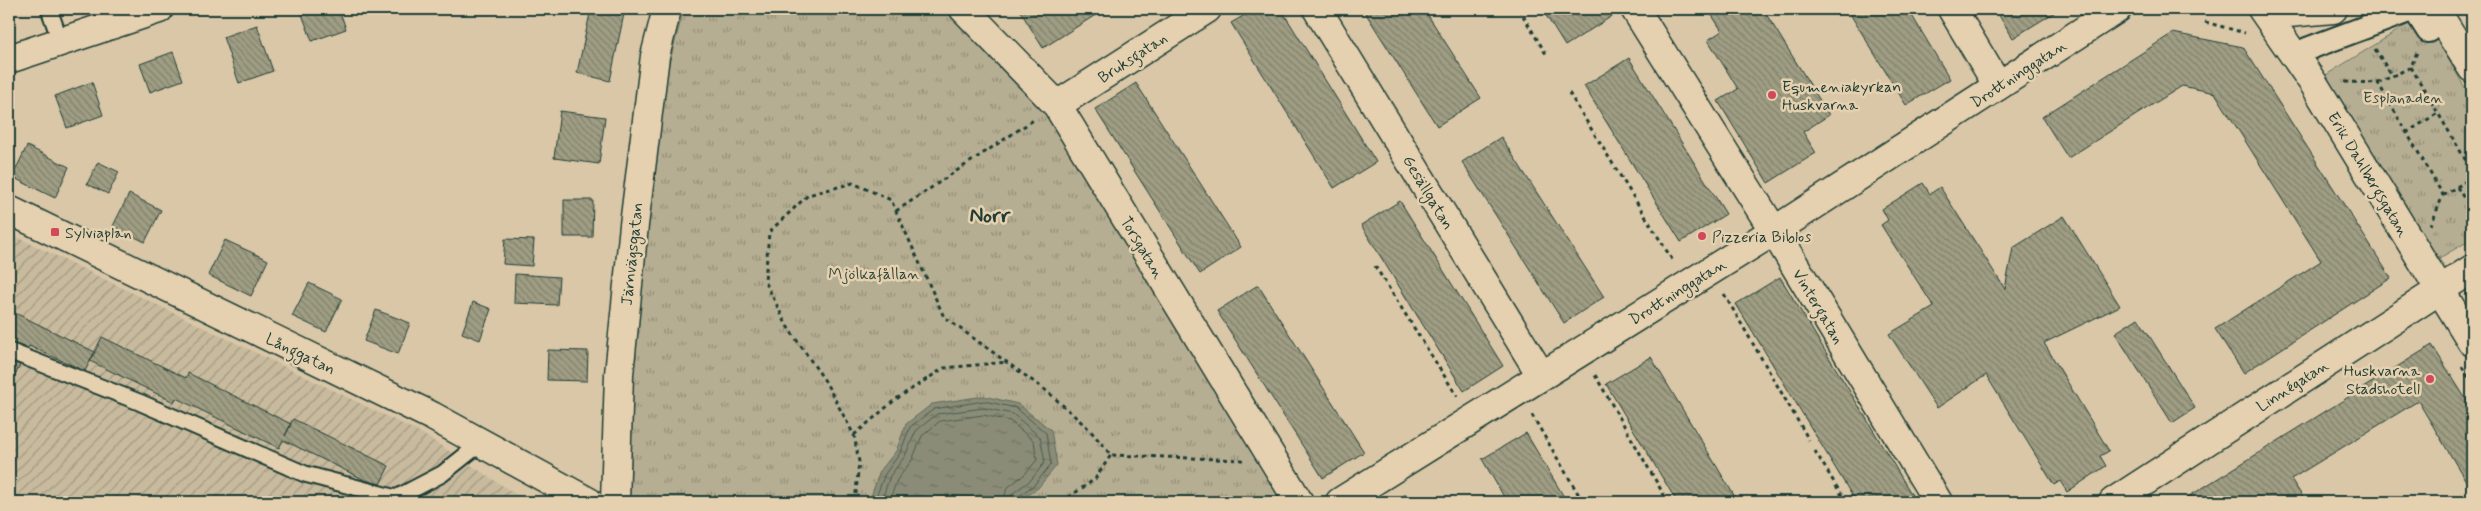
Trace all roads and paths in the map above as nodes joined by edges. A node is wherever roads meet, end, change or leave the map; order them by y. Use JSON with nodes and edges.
{"nodes":[{"id":1,"x":49,"y":9,"type":"edge"},
{"id":2,"x":159,"y":9,"type":"edge"},
{"id":3,"x":667,"y":9,"type":"edge"},
{"id":4,"x":964,"y":9,"type":"edge"},
{"id":5,"x":1207,"y":9,"type":"edge"},
{"id":6,"x":1317,"y":9,"type":"edge"},
{"id":7,"x":1519,"y":9,"type":"edge"},
{"id":8,"x":1635,"y":9,"type":"edge"},
{"id":9,"x":1952,"y":9,"type":"edge"},
{"id":10,"x":2262,"y":9,"type":"edge"},
{"id":11,"x":2270,"y":9,"type":"edge"},
{"id":12,"x":2333,"y":9,"type":"edge"},
{"id":13,"x":2414,"y":9,"type":"edge"},
{"id":14,"x":2120,"y":10,"type":"edge"},
{"id":15,"x":2431,"y":20,"type":"edge"},
{"id":16,"x":2205,"y":22,"type":"dead end"},
{"id":17,"x":2248,"y":34,"type":"dead end"},
{"id":18,"x":61,"y":43,"type":"junction"},
{"id":19,"x":2307,"y":49,"type":"dead end"},
{"id":20,"x":1546,"y":54,"type":"dead end"},
{"id":21,"x":9,"y":59,"type":"edge"},
{"id":22,"x":2411,"y":66,"type":"junction"},
{"id":23,"x":2472,"y":68,"type":"edge"},
{"id":24,"x":2341,"y":82,"type":"dead end"},
{"id":25,"x":2378,"y":83,"type":"junction"},
{"id":26,"x":1998,"y":86,"type":"junction"},
{"id":27,"x":1569,"y":93,"type":"dead end"},
{"id":28,"x":1057,"y":105,"type":"junction"},
{"id":29,"x":2438,"y":113,"type":"junction"},
{"id":30,"x":2406,"y":133,"type":"junction"},
{"id":31,"x":2472,"y":171,"type":"edge"},
{"id":32,"x":2472,"y":178,"type":"edge"},
{"id":33,"x":2457,"y":187,"type":"junction"},
{"id":34,"x":2442,"y":195,"type":"junction"},
{"id":35,"x":9,"y":210,"type":"edge"},
{"id":36,"x":896,"y":211,"type":"junction"},
{"id":37,"x":2472,"y":211,"type":"edge"},
{"id":38,"x":2429,"y":229,"type":"dead end"},
{"id":39,"x":1774,"y":231,"type":"junction"},
{"id":40,"x":1673,"y":261,"type":"dead end"},
{"id":41,"x":1375,"y":266,"type":"dead end"},
{"id":42,"x":2472,"y":268,"type":"edge"},
{"id":43,"x":2439,"y":290,"type":"junction"},
{"id":44,"x":1724,"y":294,"type":"dead end"},
{"id":45,"x":2472,"y":342,"type":"edge"},
{"id":46,"x":9,"y":351,"type":"edge"},
{"id":47,"x":1008,"y":362,"type":"junction"},
{"id":48,"x":1541,"y":375,"type":"junction"},
{"id":49,"x":1594,"y":375,"type":"dead end"},
{"id":50,"x":1457,"y":396,"type":"dead end"},
{"id":51,"x":1532,"y":415,"type":"dead end"},
{"id":52,"x":854,"y":435,"type":"junction"},
{"id":53,"x":1809,"y":440,"type":"dead end"},
{"id":54,"x":481,"y":443,"type":"junction"},
{"id":55,"x":1815,"y":451,"type":"dead end"},
{"id":56,"x":1111,"y":455,"type":"junction"},
{"id":57,"x":1249,"y":460,"type":"dead end"},
{"id":58,"x":1404,"y":495,"type":"dead end"},
{"id":59,"x":589,"y":502,"type":"edge"},
{"id":60,"x":615,"y":502,"type":"edge"},
{"id":61,"x":855,"y":502,"type":"edge"},
{"id":62,"x":1062,"y":502,"type":"edge"},
{"id":63,"x":1299,"y":502,"type":"edge"},
{"id":64,"x":1340,"y":502,"type":"edge"},
{"id":65,"x":1408,"y":502,"type":"edge"},
{"id":66,"x":1584,"y":502,"type":"edge"},
{"id":67,"x":1668,"y":502,"type":"edge"},
{"id":68,"x":1846,"y":502,"type":"edge"},
{"id":69,"x":1938,"y":502,"type":"edge"},
{"id":70,"x":2113,"y":502,"type":"edge"}],
"edges":[{"from":1,"to":18,"type":"lane"},
{"from":2,"to":18,"type":"street"},
{"from":3,"to":60,"type":"street","name":"Järnvägsgatan"},
{"from":4,"to":28,"type":"street","name":"Torsgatan"},
{"from":5,"to":28,"type":"street","name":"Bruksgatan"},
{"from":6,"to":48,"type":"street","name":"Gesällgatan"},
{"from":7,"to":20,"type":"path"},
{"from":8,"to":39,"type":"street","name":"Vintergatan"},
{"from":9,"to":26,"type":"street"},
{"from":10,"to":43,"type":"street","name":"Erik Dahlbergsgatan"},
{"from":11,"to":12,"type":"street"},
{"from":13,"to":15,"type":"street"},
{"from":13,"to":19,"type":"street"},
{"from":14,"to":26,"type":"street","name":"Drottninggatan"},
{"from":15,"to":22,"type":"path"},
{"from":15,"to":23,"type":"street"},
{"from":16,"to":17,"type":"path"},
{"from":18,"to":21,"type":"street"},
{"from":22,"to":25,"type":"path"},
{"from":22,"to":29,"type":"path"},
{"from":24,"to":25,"type":"path"},
{"from":25,"to":30,"type":"path"},
{"from":26,"to":39,"type":"street","name":"Drottninggatan"},
{"from":27,"to":40,"type":"path"},
{"from":28,"to":36,"type":"path"},
{"from":28,"to":63,"type":"street","name":"Torsgatan"},
{"from":29,"to":30,"type":"path"},
{"from":29,"to":31,"type":"path"},
{"from":30,"to":34,"type":"path"},
{"from":32,"to":33,"type":"path"},
{"from":33,"to":34,"type":"path"},
{"from":33,"to":37,"type":"path"},
{"from":34,"to":38,"type":"path"},
{"from":35,"to":54,"type":"street","name":"Långgatan"},
{"from":36,"to":47,"type":"path"},
{"from":36,"to":52,"type":"path"},
{"from":39,"to":48,"type":"street","name":"Drottninggatan"},
{"from":39,"to":69,"type":"street","name":"Vintergatan"},
{"from":41,"to":50,"type":"path"},
{"from":42,"to":43,"type":"street","name":"Linnégatan"},
{"from":43,"to":45,"type":"street","name":"Erik Dahlbergsgatan"},
{"from":43,"to":70,"type":"street","name":"Linnégatan"},
{"from":44,"to":53,"type":"path"},
{"from":46,"to":54,"type":"lane"},
{"from":47,"to":52,"type":"path"},
{"from":47,"to":56,"type":"path"},
{"from":48,"to":64,"type":"street","name":"Drottninggatan"},
{"from":49,"to":67,"type":"path"},
{"from":51,"to":66,"type":"path"},
{"from":52,"to":61,"type":"path"},
{"from":54,"to":59,"type":"street","name":"Långgatan"},
{"from":55,"to":68,"type":"path"},
{"from":56,"to":57,"type":"path"},
{"from":56,"to":62,"type":"path"},
{"from":58,"to":65,"type":"path"}]}
